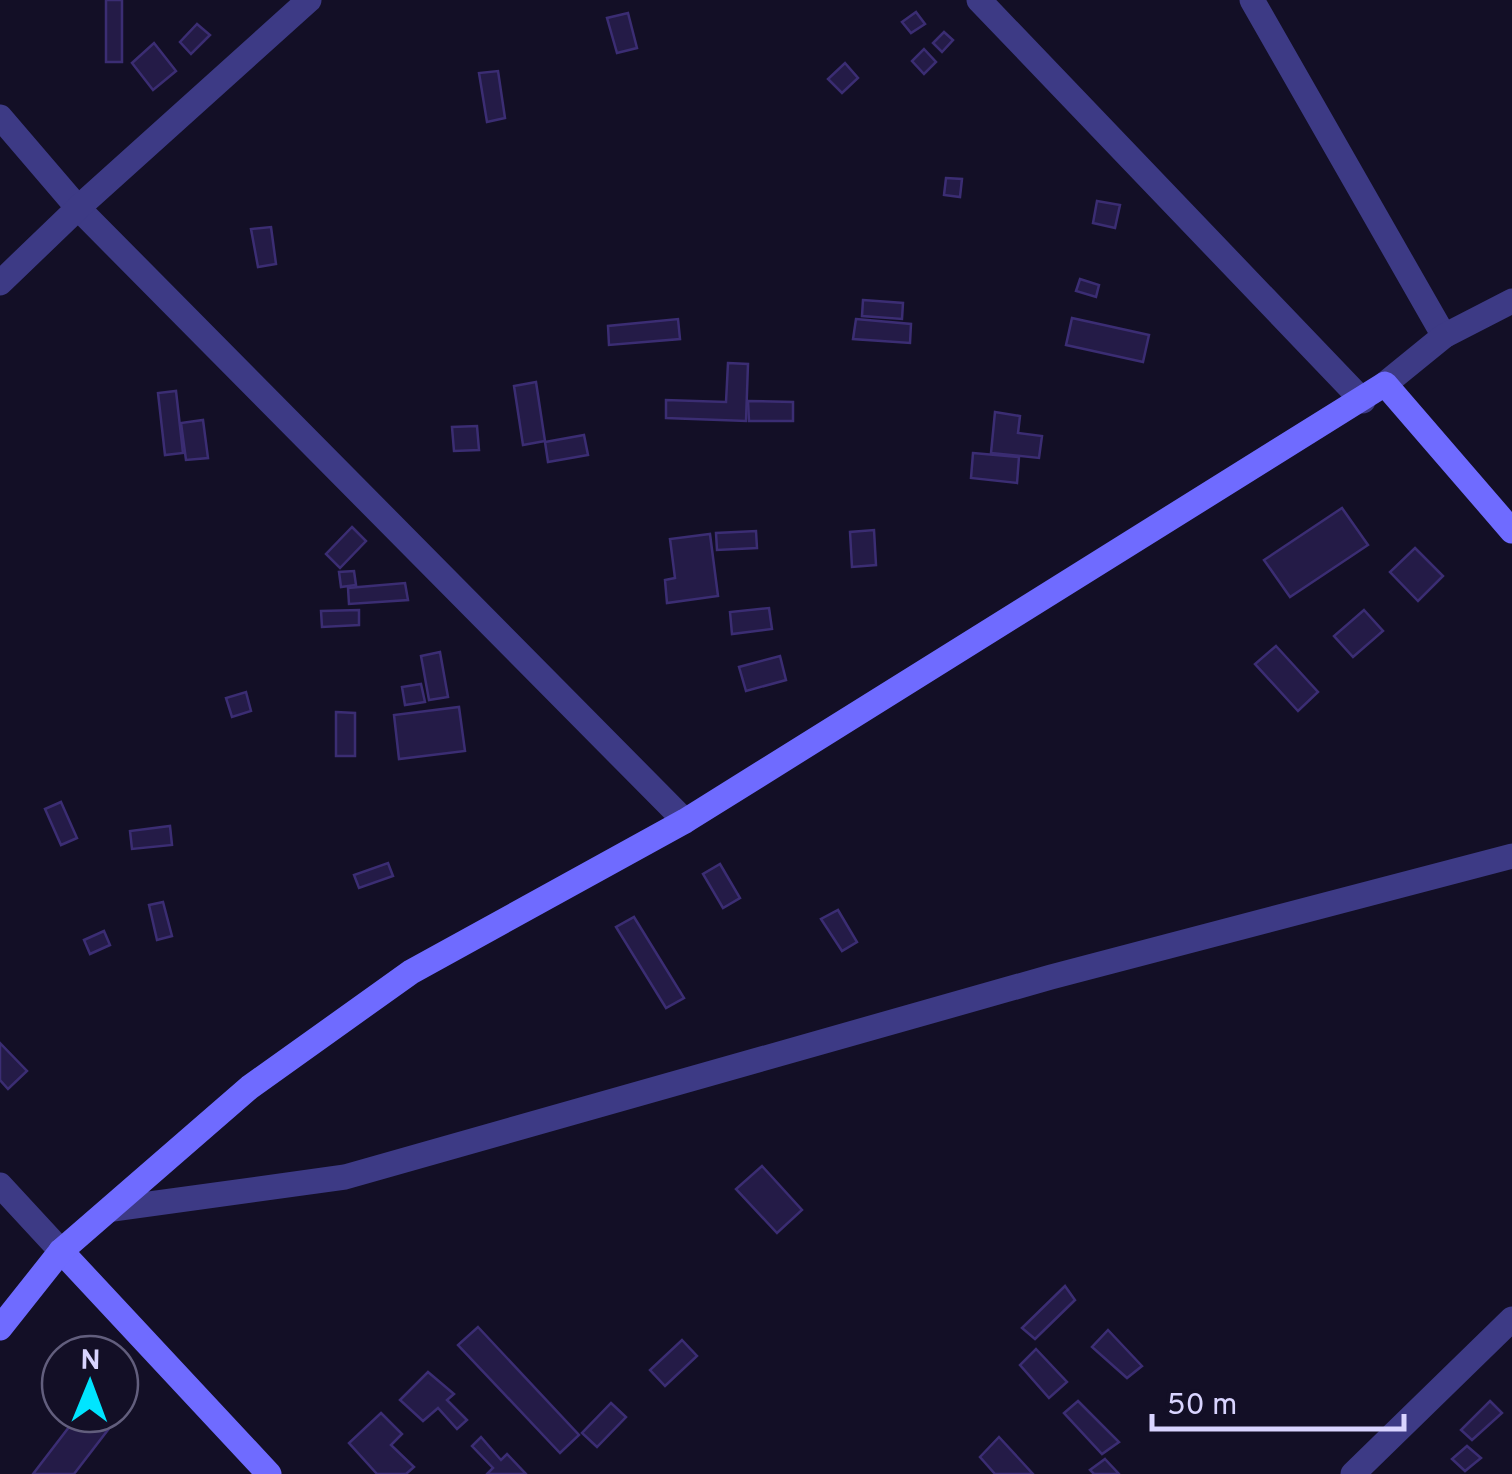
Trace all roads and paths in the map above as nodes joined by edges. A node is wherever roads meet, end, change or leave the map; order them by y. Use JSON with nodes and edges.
{"nodes":[{"id":1,"x":309,"y":0,"type":"edge"},
{"id":2,"x":979,"y":0,"type":"edge"},
{"id":3,"x":1252,"y":0,"type":"edge"},
{"id":4,"x":0,"y":117,"type":"edge"},
{"id":5,"x":78,"y":208,"type":"junction"},
{"id":6,"x":0,"y":283,"type":"edge"},
{"id":7,"x":1512,"y":301,"type":"edge"},
{"id":8,"x":1444,"y":336,"type":"junction"},
{"id":9,"x":1385,"y":384,"type":"junction"},
{"id":10,"x":1364,"y":400,"type":"junction"},
{"id":11,"x":1512,"y":532,"type":"edge"},
{"id":12,"x":685,"y":821,"type":"junction"},
{"id":13,"x":1512,"y":856,"type":"edge"},
{"id":14,"x":0,"y":1185,"type":"edge"},
{"id":15,"x":113,"y":1209,"type":"junction"},
{"id":16,"x":61,"y":1251,"type":"junction"},
{"id":17,"x":1512,"y":1319,"type":"edge"},
{"id":18,"x":0,"y":1328,"type":"edge"},
{"id":19,"x":269,"y":1474,"type":"edge"},
{"id":20,"x":1353,"y":1474,"type":"edge"}],
"edges":[{"from":1,"to":5,"type":"street"},
{"from":2,"to":10,"type":"street"},
{"from":3,"to":8,"type":"street"},
{"from":4,"to":5,"type":"street"},
{"from":5,"to":6,"type":"street"},
{"from":5,"to":12,"type":"street"},
{"from":7,"to":8,"type":"street"},
{"from":8,"to":9,"type":"street"},
{"from":9,"to":10,"type":"street"},
{"from":9,"to":11,"type":"street"},
{"from":10,"to":12,"type":"street"},
{"from":12,"to":15,"type":"street"},
{"from":13,"to":15,"type":"street"},
{"from":14,"to":16,"type":"street"},
{"from":15,"to":16,"type":"street"},
{"from":16,"to":18,"type":"street"},
{"from":16,"to":19,"type":"street"},
{"from":17,"to":20,"type":"street"}]}
